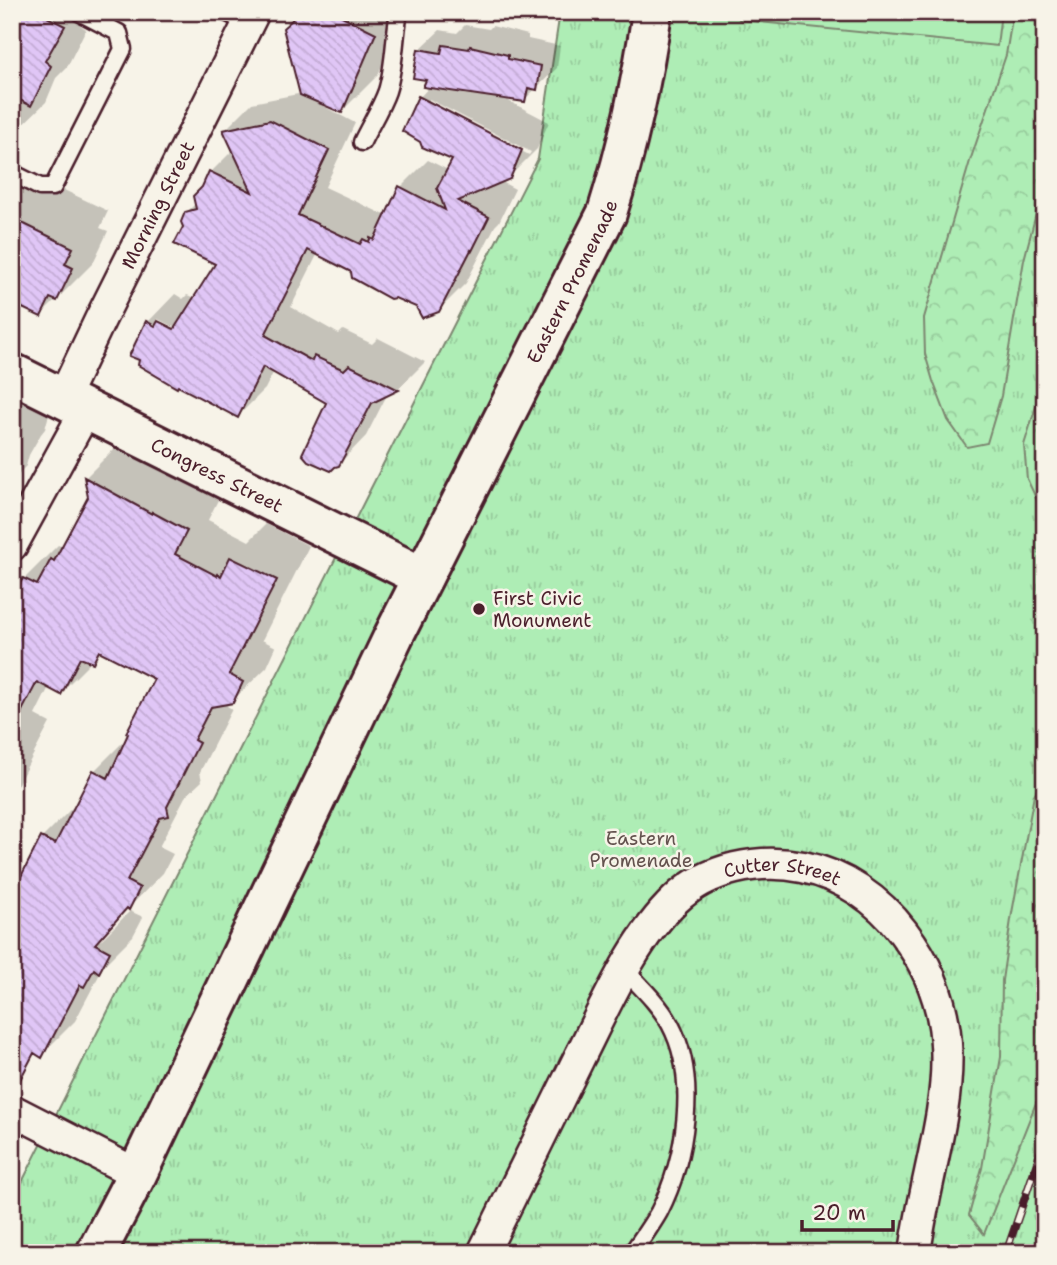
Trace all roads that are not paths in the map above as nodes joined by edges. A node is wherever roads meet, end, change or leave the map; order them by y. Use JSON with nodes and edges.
{"nodes":[{"id":1,"x":79,"y":12,"type":"edge"},
{"id":2,"x":399,"y":12,"type":"edge"},
{"id":3,"x":652,"y":12,"type":"edge"},
{"id":4,"x":243,"y":16,"type":"edge"},
{"id":5,"x":362,"y":142,"type":"dead end"},
{"id":6,"x":12,"y":173,"type":"edge"},
{"id":7,"x":12,"y":373,"type":"edge"},
{"id":8,"x":75,"y":404,"type":"junction"},
{"id":9,"x":12,"y":545,"type":"edge"},
{"id":10,"x":423,"y":577,"type":"junction"},
{"id":11,"x":625,"y":970,"type":"junction"},
{"id":12,"x":12,"y":1110,"type":"edge"},
{"id":13,"x":137,"y":1174,"type":"junction"},
{"id":14,"x":96,"y":1253,"type":"edge"},
{"id":15,"x":483,"y":1253,"type":"edge"},
{"id":16,"x":632,"y":1253,"type":"edge"},
{"id":17,"x":915,"y":1253,"type":"edge"}],
"edges":[{"from":1,"to":6,"type":"lane"},
{"from":2,"to":5,"type":"lane"},
{"from":3,"to":10,"type":"street","name":"Eastern Promenade"},
{"from":4,"to":8,"type":"street","name":"Morning Street"},
{"from":7,"to":8,"type":"street","name":"Congress Street"},
{"from":8,"to":9,"type":"street","name":"Morning Street"},
{"from":8,"to":10,"type":"street","name":"Congress Street"},
{"from":10,"to":13,"type":"street","name":"Eastern Promenade"},
{"from":11,"to":15,"type":"street","name":"Cutter Street"},
{"from":11,"to":16,"type":"lane"},
{"from":11,"to":17,"type":"street","name":"Cutter Street"},
{"from":12,"to":13,"type":"street"},
{"from":13,"to":14,"type":"street","name":"Eastern Promenade"}]}
